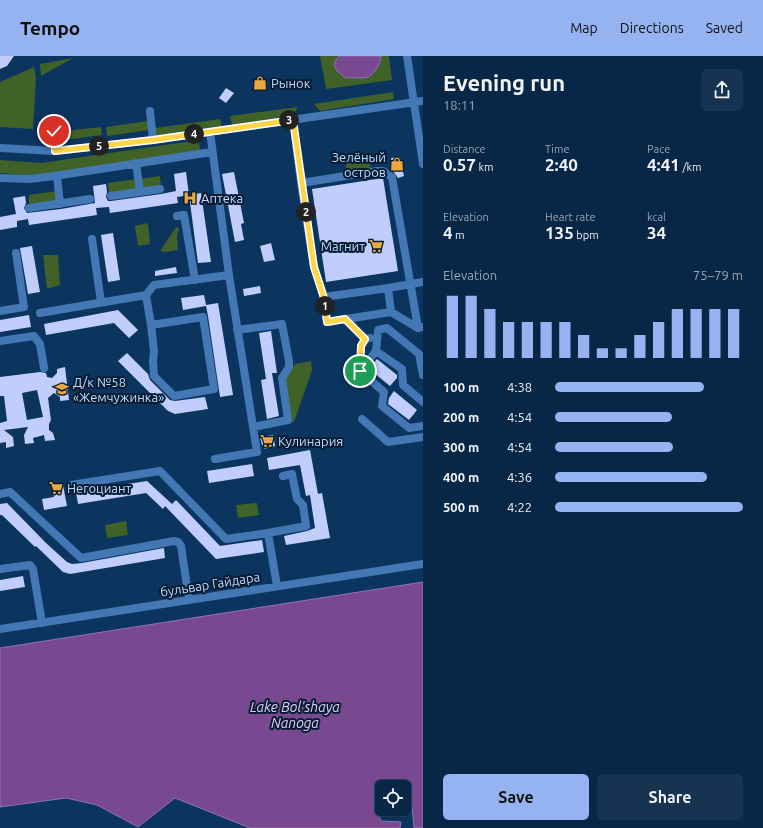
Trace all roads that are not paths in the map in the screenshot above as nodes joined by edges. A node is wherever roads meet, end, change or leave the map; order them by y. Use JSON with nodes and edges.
{"nodes":[{"id":1,"x":407,"y":56,"type":"edge"},
{"id":2,"x":423,"y":101,"type":"edge"},
{"id":3,"x":414,"y":102,"type":"junction"},
{"id":4,"x":150,"y":111,"type":"dead end"},
{"id":5,"x":293,"y":120,"type":"junction"},
{"id":6,"x":52,"y":124,"type":"dead end"},
{"id":7,"x":210,"y":132,"type":"junction"},
{"id":8,"x":153,"y":140,"type":"junction"},
{"id":9,"x":0,"y":148,"type":"edge"},
{"id":10,"x":55,"y":151,"type":"junction"},
{"id":11,"x":212,"y":152,"type":"junction"},
{"id":12,"x":136,"y":163,"type":"junction"},
{"id":13,"x":423,"y":164,"type":"edge"},
{"id":14,"x":57,"y":176,"type":"junction"},
{"id":15,"x":0,"y":178,"type":"edge"},
{"id":16,"x":302,"y":183,"type":"junction"},
{"id":17,"x":160,"y":189,"type":"dead end"},
{"id":18,"x":140,"y":192,"type":"junction"},
{"id":19,"x":111,"y":196,"type":"dead end"},
{"id":20,"x":90,"y":199,"type":"dead end"},
{"id":21,"x":60,"y":204,"type":"junction"},
{"id":22,"x":30,"y":208,"type":"dead end"},
{"id":23,"x":177,"y":216,"type":"dead end"},
{"id":24,"x":92,"y":239,"type":"dead end"},
{"id":25,"x":16,"y":253,"type":"dead end"},
{"id":26,"x":229,"y":275,"type":"junction"},
{"id":27,"x":195,"y":280,"type":"junction"},
{"id":28,"x":423,"y":282,"type":"edge"},
{"id":29,"x":411,"y":284,"type":"junction"},
{"id":30,"x":388,"y":288,"type":"junction"},
{"id":31,"x":146,"y":295,"type":"junction"},
{"id":32,"x":324,"y":298,"type":"junction"},
{"id":33,"x":101,"y":302,"type":"junction"},
{"id":34,"x":0,"y":311,"type":"edge"},
{"id":35,"x":391,"y":312,"type":"junction"},
{"id":36,"x":40,"y":313,"type":"dead end"},
{"id":37,"x":375,"y":314,"type":"junction"},
{"id":38,"x":345,"y":319,"type":"junction"},
{"id":39,"x":151,"y":325,"type":"junction"},
{"id":40,"x":421,"y":327,"type":"edge"},
{"id":41,"x":237,"y":330,"type":"junction"},
{"id":42,"x":377,"y":333,"type":"junction"},
{"id":43,"x":365,"y":339,"type":"junction"},
{"id":44,"x":0,"y":341,"type":"edge"},
{"id":45,"x":376,"y":351,"type":"junction"},
{"id":46,"x":44,"y":368,"type":"dead end"},
{"id":47,"x":360,"y":371,"type":"junction"},
{"id":48,"x":423,"y":375,"type":"edge"},
{"id":49,"x":423,"y":402,"type":"edge"},
{"id":50,"x":362,"y":419,"type":"dead end"},
{"id":51,"x":423,"y":426,"type":"edge"},
{"id":52,"x":253,"y":427,"type":"junction"},
{"id":53,"x":423,"y":437,"type":"edge"},
{"id":54,"x":215,"y":459,"type":"dead end"},
{"id":55,"x":283,"y":476,"type":"dead end"},
{"id":56,"x":71,"y":485,"type":"dead end"},
{"id":57,"x":0,"y":494,"type":"edge"},
{"id":58,"x":268,"y":533,"type":"junction"},
{"id":59,"x":423,"y":564,"type":"edge"},
{"id":60,"x":0,"y":569,"type":"edge"},
{"id":61,"x":277,"y":586,"type":"junction"},
{"id":62,"x":189,"y":600,"type":"junction"},
{"id":63,"x":42,"y":623,"type":"junction"},
{"id":64,"x":0,"y":629,"type":"edge"}],
"edges":[{"from":1,"to":3,"type":"street"},
{"from":2,"to":3,"type":"street"},
{"from":3,"to":5,"type":"street"},
{"from":3,"to":13,"type":"street"},
{"from":4,"to":8,"type":"street"},
{"from":5,"to":7,"type":"street"},
{"from":5,"to":16,"type":"street"},
{"from":6,"to":10,"type":"street"},
{"from":7,"to":8,"type":"street"},
{"from":7,"to":11,"type":"street"},
{"from":8,"to":10,"type":"street"},
{"from":9,"to":10,"type":"street"},
{"from":11,"to":12,"type":"street"},
{"from":11,"to":26,"type":"street"},
{"from":12,"to":14,"type":"street"},
{"from":12,"to":18,"type":"street"},
{"from":14,"to":15,"type":"street"},
{"from":14,"to":21,"type":"street"},
{"from":16,"to":29,"type":"street"},
{"from":16,"to":32,"type":"street"},
{"from":17,"to":18,"type":"street"},
{"from":18,"to":19,"type":"street"},
{"from":20,"to":21,"type":"street"},
{"from":21,"to":22,"type":"street"},
{"from":23,"to":27,"type":"street"},
{"from":24,"to":33,"type":"street"},
{"from":25,"to":34,"type":"street"},
{"from":26,"to":27,"type":"street"},
{"from":26,"to":41,"type":"street"},
{"from":27,"to":31,"type":"street"},
{"from":28,"to":29,"type":"street"},
{"from":29,"to":30,"type":"street"},
{"from":29,"to":40,"type":"street"},
{"from":30,"to":32,"type":"street"},
{"from":30,"to":35,"type":"street"},
{"from":31,"to":33,"type":"street"},
{"from":31,"to":39,"type":"street"},
{"from":32,"to":38,"type":"street"},
{"from":33,"to":36,"type":"street"},
{"from":35,"to":37,"type":"street"},
{"from":35,"to":40,"type":"street"},
{"from":37,"to":38,"type":"street"},
{"from":37,"to":42,"type":"street"},
{"from":38,"to":43,"type":"street"},
{"from":39,"to":39,"type":"street"},
{"from":41,"to":52,"type":"street"},
{"from":41,"to":52,"type":"street"},
{"from":42,"to":43,"type":"street"},
{"from":42,"to":45,"type":"street"},
{"from":42,"to":48,"type":"street"},
{"from":43,"to":47,"type":"street"},
{"from":44,"to":46,"type":"street"},
{"from":45,"to":47,"type":"street"},
{"from":45,"to":49,"type":"street"},
{"from":47,"to":51,"type":"street"},
{"from":50,"to":53,"type":"street"},
{"from":52,"to":54,"type":"street"},
{"from":55,"to":58,"type":"street"},
{"from":56,"to":58,"type":"street"},
{"from":57,"to":62,"type":"street"},
{"from":58,"to":61,"type":"street"},
{"from":59,"to":61,"type":"street","name":"бульвар Гайдара"},
{"from":60,"to":63,"type":"street"},
{"from":61,"to":62,"type":"street","name":"бульвар Гайдара"},
{"from":62,"to":63,"type":"street","name":"бульвар Гайдара"},
{"from":63,"to":64,"type":"street","name":"бульвар Гайдара"}]}
